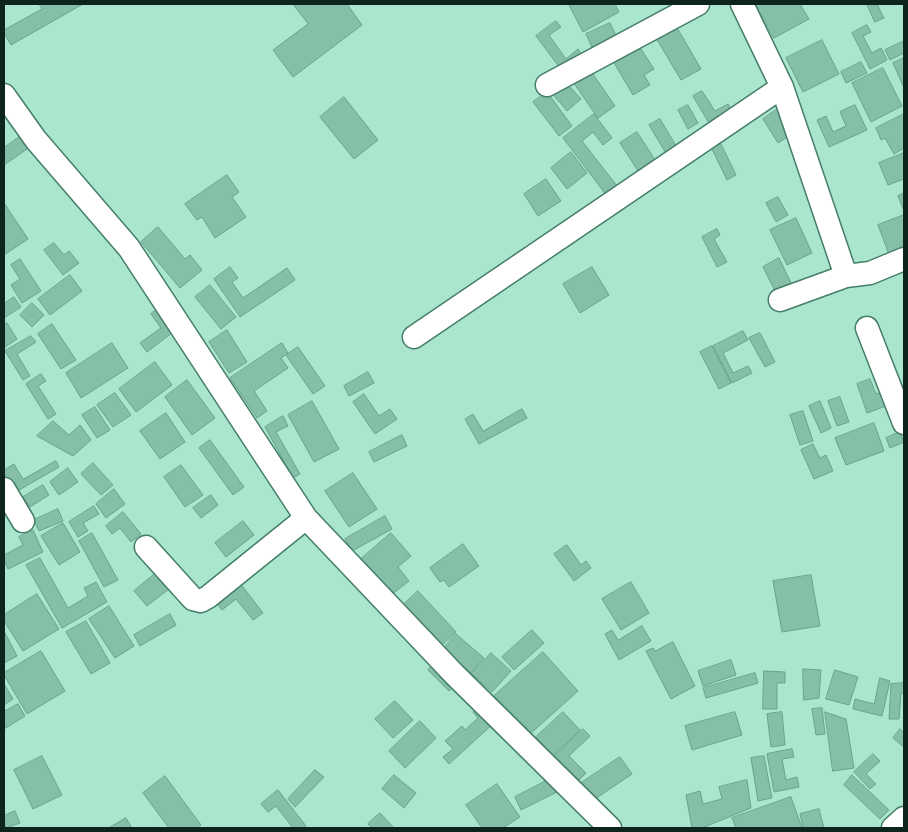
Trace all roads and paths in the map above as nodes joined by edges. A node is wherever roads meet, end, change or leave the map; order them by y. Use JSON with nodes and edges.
{"nodes":[{"id":1,"x":698,"y":4,"type":"edge"},
{"id":2,"x":742,"y":4,"type":"edge"},
{"id":3,"x":547,"y":85,"type":"dead end"},
{"id":4,"x":782,"y":86,"type":"junction"},
{"id":5,"x":4,"y":95,"type":"edge"},
{"id":6,"x":904,"y":259,"type":"edge"},
{"id":7,"x":846,"y":276,"type":"junction"},
{"id":8,"x":780,"y":300,"type":"dead end"},
{"id":9,"x":867,"y":328,"type":"dead end"},
{"id":10,"x":414,"y":337,"type":"dead end"},
{"id":11,"x":904,"y":423,"type":"edge"},
{"id":12,"x":4,"y":489,"type":"edge"},
{"id":13,"x":306,"y":518,"type":"junction"},
{"id":14,"x":23,"y":521,"type":"dead end"},
{"id":15,"x":146,"y":547,"type":"dead end"},
{"id":16,"x":904,"y":818,"type":"edge"},
{"id":17,"x":610,"y":828,"type":"edge"},
{"id":18,"x":893,"y":828,"type":"edge"}],
"edges":[{"from":1,"to":3,"type":"street"},
{"from":2,"to":4,"type":"street"},
{"from":4,"to":7,"type":"street"},
{"from":4,"to":10,"type":"street"},
{"from":5,"to":13,"type":"street"},
{"from":6,"to":7,"type":"street"},
{"from":7,"to":8,"type":"street"},
{"from":9,"to":11,"type":"street"},
{"from":12,"to":14,"type":"street"},
{"from":13,"to":15,"type":"street"},
{"from":13,"to":17,"type":"street"},
{"from":16,"to":18,"type":"street"}]}
